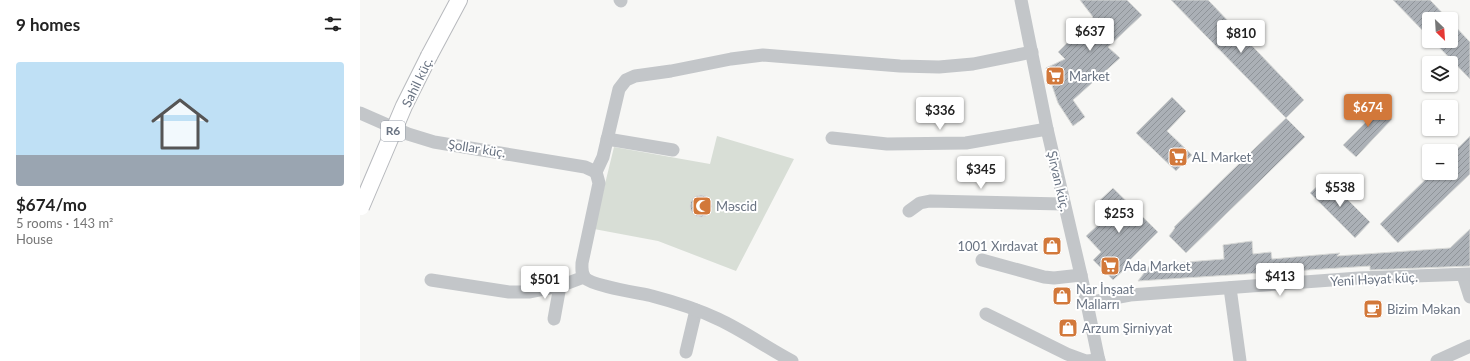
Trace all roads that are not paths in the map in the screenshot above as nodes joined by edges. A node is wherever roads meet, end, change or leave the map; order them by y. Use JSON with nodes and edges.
{"nodes":[{"id":1,"x":458,"y":0,"type":"edge"},
{"id":2,"x":1026,"y":2,"type":"edge"},
{"id":3,"x":1032,"y":52,"type":"junction"},
{"id":4,"x":360,"y":113,"type":"edge"},
{"id":5,"x":1047,"y":129,"type":"junction"},
{"id":6,"x":832,"y":138,"type":"dead end"},
{"id":7,"x":607,"y":139,"type":"junction"},
{"id":8,"x":673,"y":150,"type":"dead end"},
{"id":9,"x":596,"y":172,"type":"junction"},
{"id":10,"x":1064,"y":204,"type":"junction"},
{"id":11,"x":360,"y":209,"type":"edge"},
{"id":12,"x":909,"y":211,"type":"dead end"},
{"id":13,"x":982,"y":260,"type":"dead end"},
{"id":14,"x":1081,"y":275,"type":"junction"},
{"id":15,"x":1467,"y":275,"type":"edge"},
{"id":16,"x":584,"y":276,"type":"junction"},
{"id":17,"x":432,"y":280,"type":"dead end"},
{"id":18,"x":560,"y":286,"type":"junction"},
{"id":19,"x":1230,"y":288,"type":"junction"},
{"id":20,"x":1470,"y":297,"type":"edge"},
{"id":21,"x":1087,"y":303,"type":"junction"},
{"id":22,"x":696,"y":310,"type":"junction"},
{"id":23,"x":986,"y":314,"type":"dead end"},
{"id":24,"x":554,"y":319,"type":"dead end"},
{"id":25,"x":1470,"y":346,"type":"edge"},
{"id":26,"x":686,"y":352,"type":"dead end"},
{"id":27,"x":792,"y":361,"type":"edge"},
{"id":28,"x":1099,"y":361,"type":"edge"},
{"id":29,"x":1240,"y":361,"type":"edge"},
{"id":30,"x":1437,"y":361,"type":"edge"}],
"edges":[{"from":1,"to":11,"type":"main road","name":"Sahil küç.","number":"R6","bridge":true},
{"from":2,"to":3,"type":"street","name":"Şirvan küç."},
{"from":3,"to":5,"type":"street","name":"Şirvan küç."},
{"from":3,"to":7,"type":"street"},
{"from":4,"to":9,"type":"street","name":"Şollar küç."},
{"from":5,"to":6,"type":"street"},
{"from":5,"to":10,"type":"street","name":"Şirvan küç."},
{"from":7,"to":8,"type":"street"},
{"from":7,"to":9,"type":"street"},
{"from":9,"to":16,"type":"street"},
{"from":10,"to":12,"type":"street"},
{"from":10,"to":14,"type":"street","name":"Şirvan küç."},
{"from":13,"to":14,"type":"street"},
{"from":14,"to":21,"type":"street","name":"Şirvan küç."},
{"from":15,"to":19,"type":"street","name":"Yeni Həyat küç."},
{"from":15,"to":20,"type":"street"},
{"from":16,"to":18,"type":"street"},
{"from":16,"to":22,"type":"street"},
{"from":17,"to":18,"type":"street"},
{"from":18,"to":24,"type":"street"},
{"from":19,"to":21,"type":"street","name":"Yeni Həyat küç."},
{"from":19,"to":29,"type":"street"},
{"from":21,"to":28,"type":"street","name":"Şirvan küç."},
{"from":22,"to":26,"type":"street"},
{"from":22,"to":27,"type":"street"},
{"from":23,"to":28,"type":"street"},
{"from":25,"to":30,"type":"street"}]}
